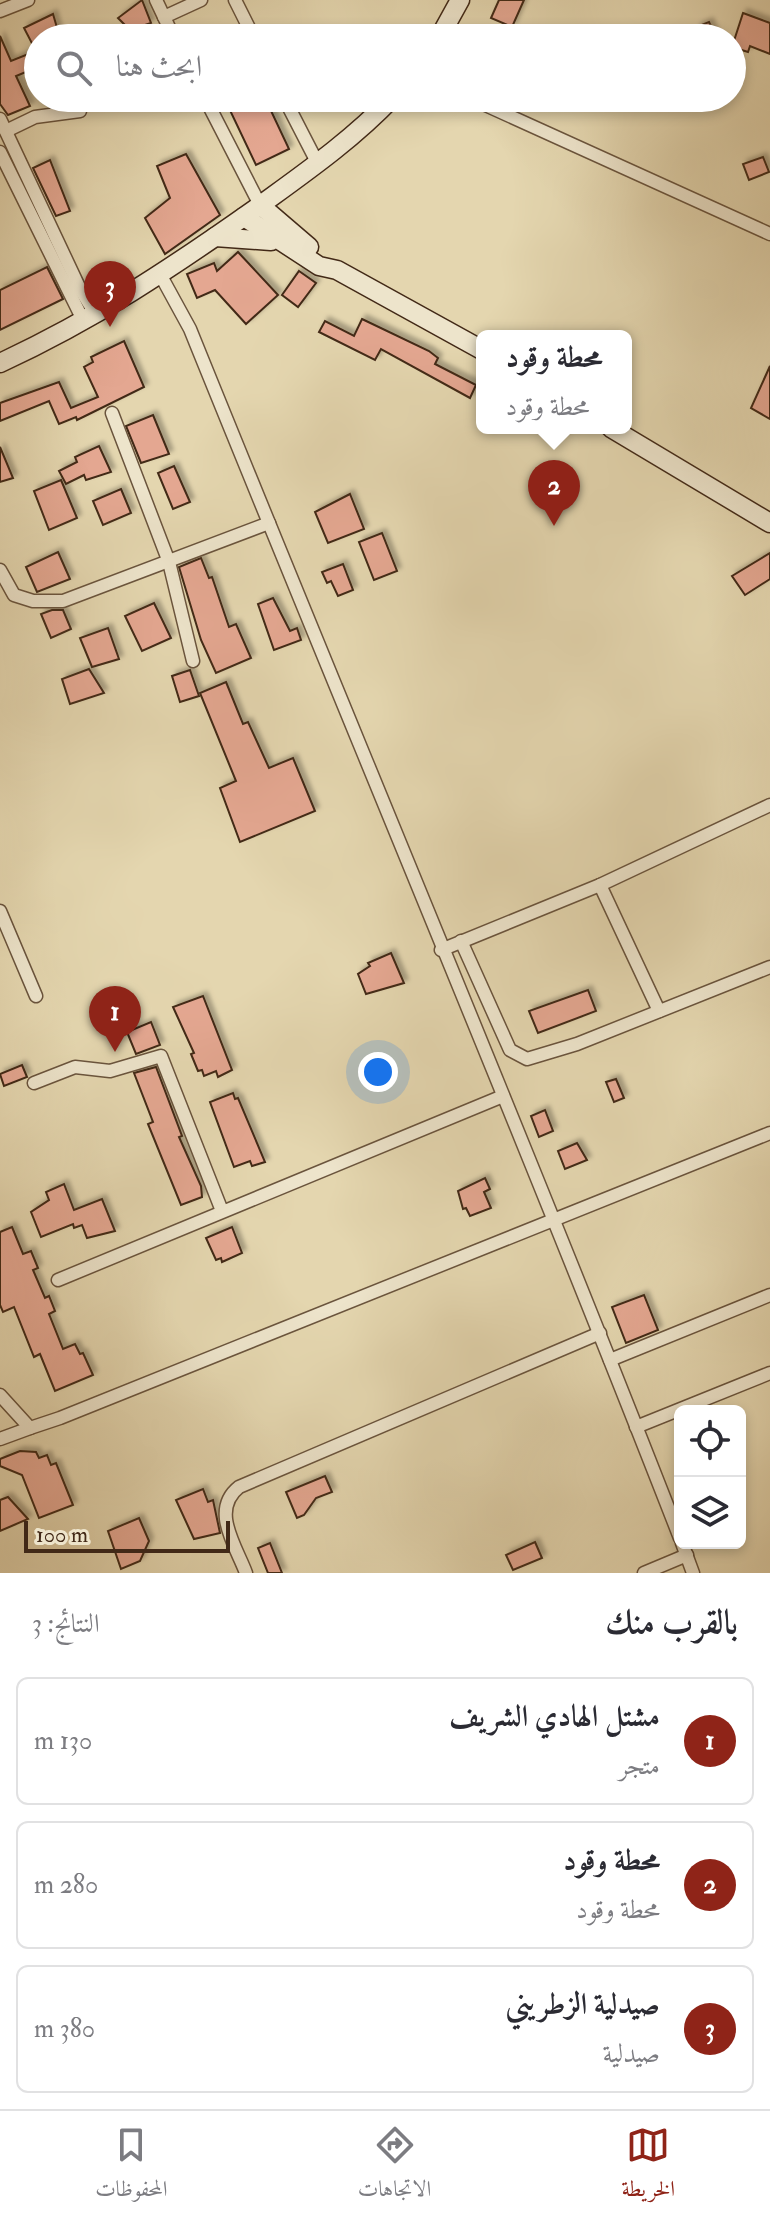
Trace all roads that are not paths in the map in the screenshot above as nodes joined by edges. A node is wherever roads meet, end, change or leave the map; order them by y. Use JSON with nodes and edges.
{"nodes":[{"id":1,"x":28,"y":0,"type":"edge"},
{"id":2,"x":156,"y":0,"type":"edge"},
{"id":3,"x":201,"y":0,"type":"edge"},
{"id":4,"x":235,"y":0,"type":"edge"},
{"id":5,"x":460,"y":0,"type":"edge"},
{"id":6,"x":0,"y":11,"type":"edge"},
{"id":7,"x":164,"y":17,"type":"junction"},
{"id":8,"x":167,"y":24,"type":"edge"},
{"id":9,"x":247,"y":24,"type":"edge"},
{"id":10,"x":447,"y":24,"type":"edge"},
{"id":11,"x":72,"y":112,"type":"edge"},
{"id":12,"x":212,"y":112,"type":"edge"},
{"id":13,"x":291,"y":112,"type":"edge"},
{"id":14,"x":376,"y":112,"type":"edge"},
{"id":15,"x":501,"y":112,"type":"edge"},
{"id":16,"x":3,"y":125,"type":"edge"},
{"id":17,"x":0,"y":152,"type":"edge"},
{"id":18,"x":318,"y":164,"type":"junction"},
{"id":19,"x":294,"y":181,"type":"junction"},
{"id":20,"x":260,"y":205,"type":"junction"},
{"id":21,"x":244,"y":217,"type":"junction"},
{"id":22,"x":770,"y":234,"type":"edge"},
{"id":23,"x":215,"y":237,"type":"junction"},
{"id":24,"x":285,"y":239,"type":"junction"},
{"id":25,"x":161,"y":276,"type":"junction"},
{"id":26,"x":90,"y":318,"type":"junction"},
{"id":27,"x":476,"y":347,"type":"edge"},
{"id":28,"x":0,"y":363,"type":"edge"},
{"id":29,"x":112,"y":413,"type":"dead end"},
{"id":30,"x":621,"y":434,"type":"edge"},
{"id":31,"x":269,"y":523,"type":"junction"},
{"id":32,"x":770,"y":523,"type":"edge"},
{"id":33,"x":169,"y":562,"type":"junction"},
{"id":34,"x":0,"y":570,"type":"edge"},
{"id":35,"x":193,"y":661,"type":"dead end"},
{"id":36,"x":770,"y":805,"type":"edge"},
{"id":37,"x":600,"y":885,"type":"junction"},
{"id":38,"x":0,"y":911,"type":"edge"},
{"id":39,"x":461,"y":941,"type":"junction"},
{"id":40,"x":441,"y":950,"type":"junction"},
{"id":41,"x":770,"y":967,"type":"edge"},
{"id":42,"x":36,"y":996,"type":"dead end"},
{"id":43,"x":659,"y":1011,"type":"junction"},
{"id":44,"x":34,"y":1083,"type":"dead end"},
{"id":45,"x":503,"y":1096,"type":"junction"},
{"id":46,"x":770,"y":1133,"type":"edge"},
{"id":47,"x":222,"y":1211,"type":"junction"},
{"id":48,"x":553,"y":1218,"type":"junction"},
{"id":49,"x":58,"y":1280,"type":"dead end"},
{"id":50,"x":770,"y":1295,"type":"edge"},
{"id":51,"x":600,"y":1333,"type":"junction"},
{"id":52,"x":610,"y":1360,"type":"junction"},
{"id":53,"x":770,"y":1373,"type":"edge"},
{"id":54,"x":0,"y":1395,"type":"edge"},
{"id":55,"x":636,"y":1427,"type":"junction"},
{"id":56,"x":30,"y":1428,"type":"junction"},
{"id":57,"x":0,"y":1439,"type":"edge"},
{"id":58,"x":674,"y":1523,"type":"edge"},
{"id":59,"x":679,"y":1549,"type":"edge"},
{"id":60,"x":684,"y":1549,"type":"edge"},
{"id":61,"x":246,"y":1573,"type":"edge"},
{"id":62,"x":644,"y":1573,"type":"edge"},
{"id":63,"x":693,"y":1573,"type":"edge"}],
"edges":[{"from":1,"to":6,"type":"street"},
{"from":2,"to":7,"type":"street"},
{"from":3,"to":7,"type":"street"},
{"from":4,"to":9,"type":"street"},
{"from":5,"to":10,"type":"main road"},
{"from":7,"to":8,"type":"street"},
{"from":11,"to":16,"type":"street"},
{"from":12,"to":20,"type":"street"},
{"from":13,"to":18,"type":"street"},
{"from":14,"to":18,"type":"main road"},
{"from":15,"to":22,"type":"street"},
{"from":16,"to":26,"type":"street"},
{"from":17,"to":26,"type":"street"},
{"from":18,"to":19,"type":"main road"},
{"from":19,"to":20,"type":"main road"},
{"from":19,"to":24,"type":"main road"},
{"from":20,"to":21,"type":"main road"},
{"from":20,"to":24,"type":"main road"},
{"from":21,"to":23,"type":"main road"},
{"from":21,"to":24,"type":"main road"},
{"from":23,"to":24,"type":"main road"},
{"from":23,"to":25,"type":"main road"},
{"from":24,"to":27,"type":"main road"},
{"from":25,"to":26,"type":"main road"},
{"from":25,"to":31,"type":"street"},
{"from":26,"to":28,"type":"main road"},
{"from":29,"to":33,"type":"street"},
{"from":30,"to":32,"type":"main road"},
{"from":31,"to":33,"type":"street"},
{"from":31,"to":40,"type":"street"},
{"from":33,"to":34,"type":"street"},
{"from":33,"to":35,"type":"street"},
{"from":36,"to":37,"type":"street"},
{"from":37,"to":39,"type":"street"},
{"from":37,"to":43,"type":"street"},
{"from":38,"to":42,"type":"street"},
{"from":39,"to":40,"type":"street"},
{"from":39,"to":43,"type":"street"},
{"from":40,"to":45,"type":"street"},
{"from":41,"to":43,"type":"street"},
{"from":44,"to":47,"type":"street"},
{"from":45,"to":47,"type":"street"},
{"from":45,"to":48,"type":"street"},
{"from":46,"to":48,"type":"street"},
{"from":47,"to":49,"type":"street"},
{"from":48,"to":51,"type":"street"},
{"from":48,"to":56,"type":"street"},
{"from":50,"to":52,"type":"street"},
{"from":51,"to":52,"type":"street"},
{"from":51,"to":61,"type":"street"},
{"from":52,"to":55,"type":"street"},
{"from":53,"to":55,"type":"street"},
{"from":54,"to":56,"type":"street"},
{"from":55,"to":58,"type":"street"},
{"from":56,"to":57,"type":"street"},
{"from":59,"to":62,"type":"street"},
{"from":60,"to":63,"type":"street"}]}
